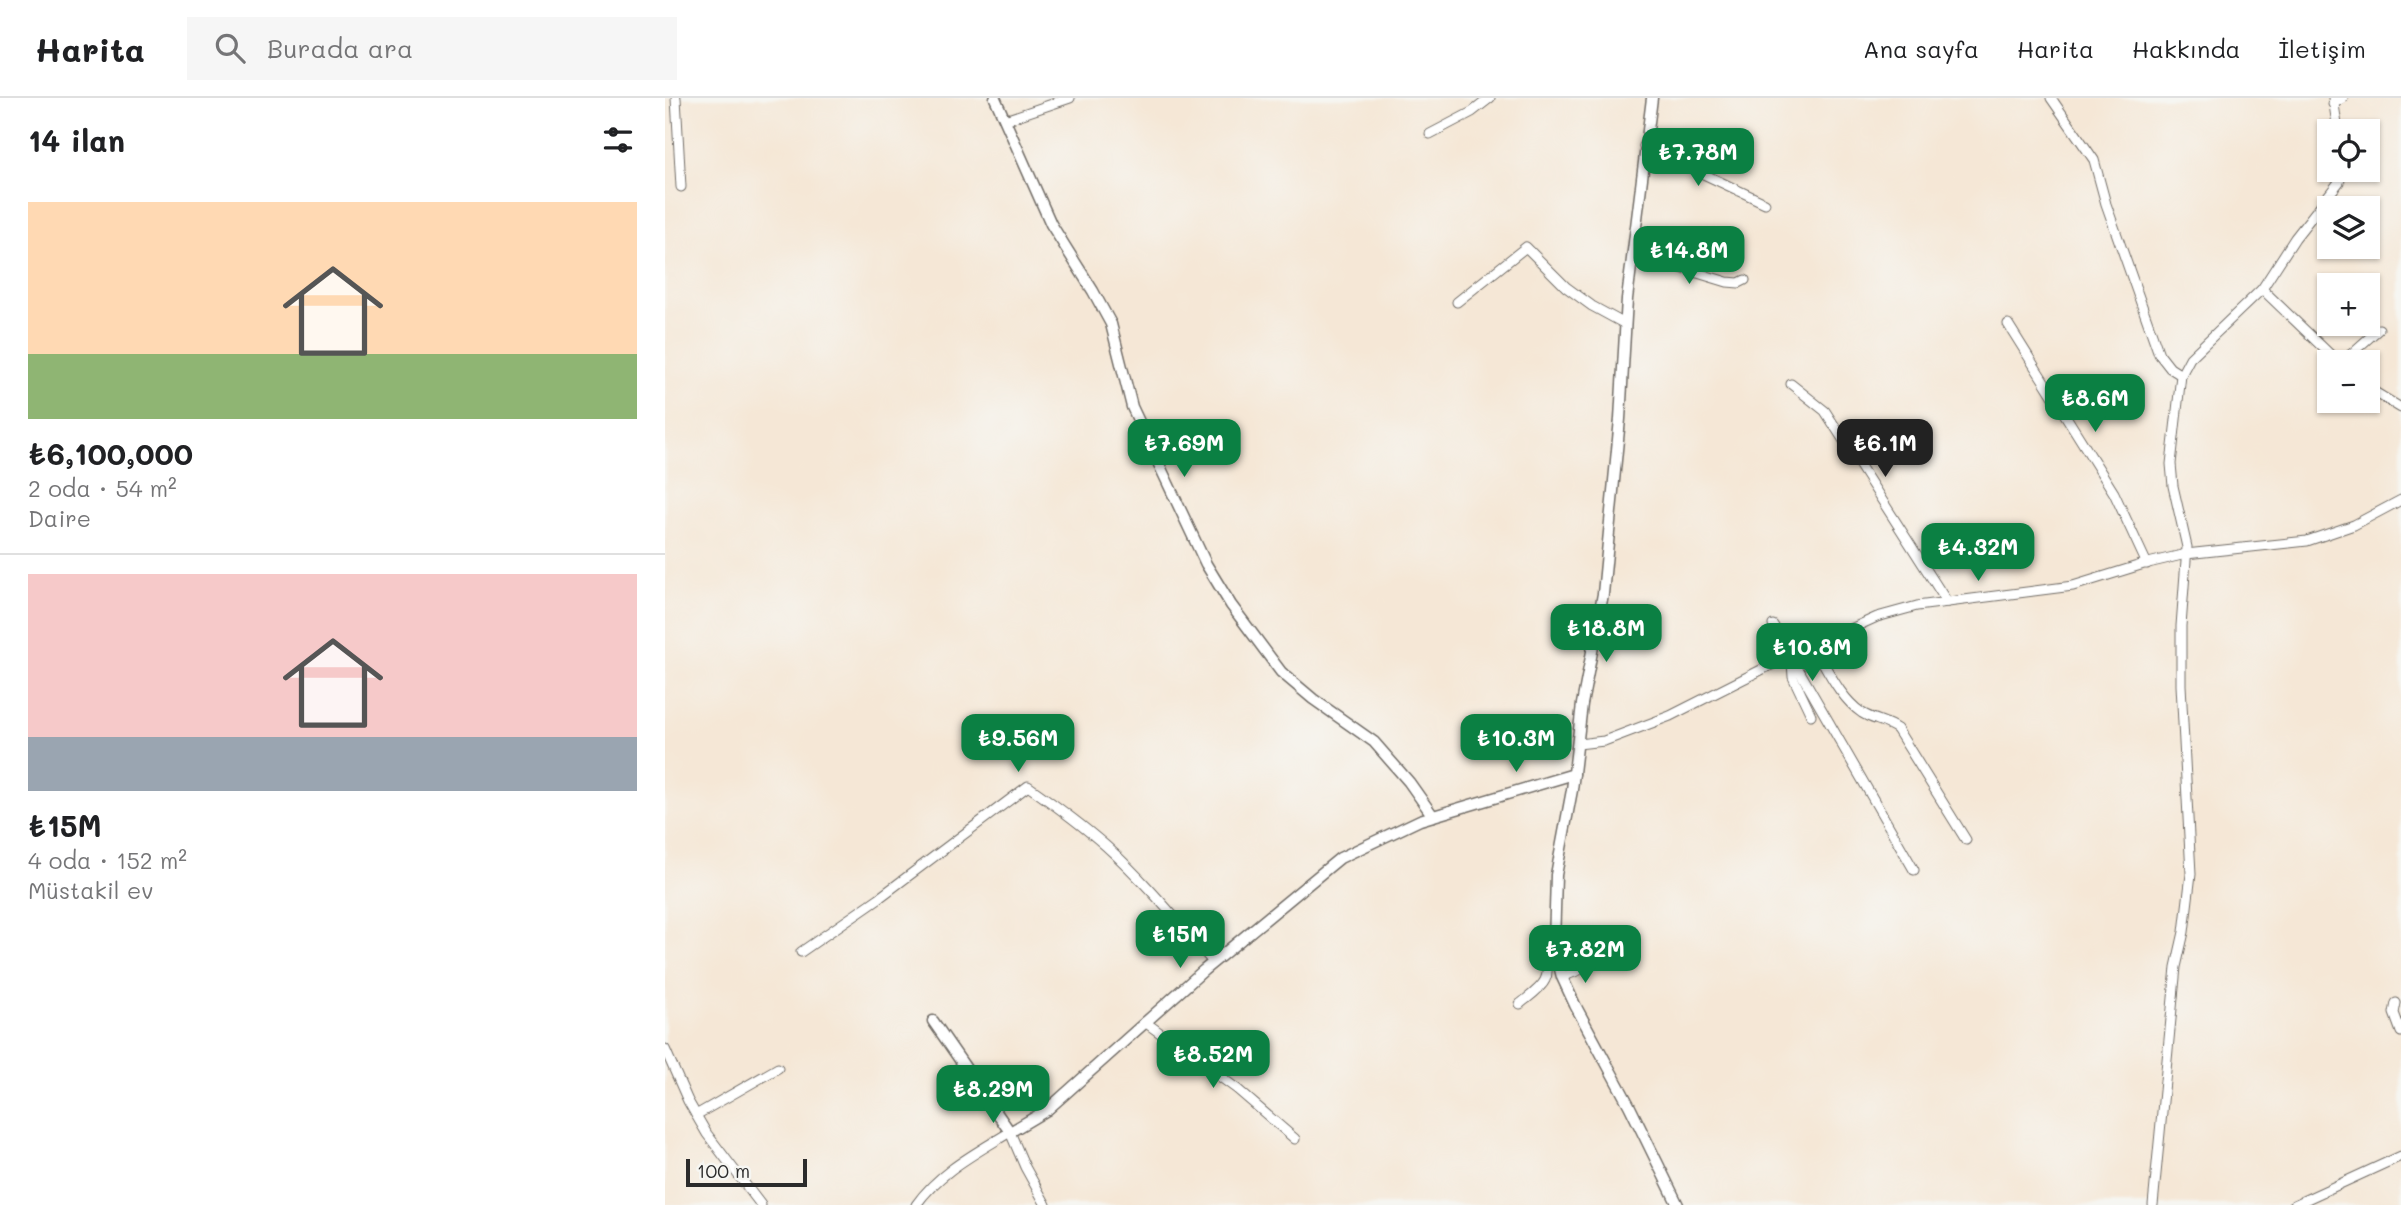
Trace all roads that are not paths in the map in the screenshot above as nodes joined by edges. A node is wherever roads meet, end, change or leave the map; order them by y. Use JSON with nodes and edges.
{"nodes":[{"id":1,"x":676,"y":98,"type":"edge"},
{"id":2,"x":995,"y":98,"type":"edge"},
{"id":3,"x":1070,"y":98,"type":"edge"},
{"id":4,"x":1490,"y":98,"type":"edge"},
{"id":5,"x":1651,"y":98,"type":"edge"},
{"id":6,"x":2051,"y":98,"type":"edge"},
{"id":7,"x":2343,"y":98,"type":"edge"},
{"id":8,"x":2333,"y":101,"type":"edge"},
{"id":9,"x":2336,"y":119,"type":"edge"},
{"id":10,"x":1005,"y":120,"type":"junction"},
{"id":11,"x":1430,"y":134,"type":"dead end"},
{"id":12,"x":1644,"y":146,"type":"junction"},
{"id":13,"x":2339,"y":182,"type":"edge"},
{"id":14,"x":681,"y":187,"type":"dead end"},
{"id":15,"x":1765,"y":203,"type":"dead end"},
{"id":16,"x":1632,"y":253,"type":"junction"},
{"id":17,"x":1745,"y":280,"type":"dead end"},
{"id":18,"x":2262,"y":289,"type":"junction"},
{"id":19,"x":1457,"y":302,"type":"dead end"},
{"id":20,"x":1625,"y":324,"type":"junction"},
{"id":21,"x":2008,"y":324,"type":"dead end"},
{"id":22,"x":2371,"y":336,"type":"edge"},
{"id":23,"x":2327,"y":350,"type":"edge"},
{"id":24,"x":2354,"y":350,"type":"edge"},
{"id":25,"x":2181,"y":375,"type":"junction"},
{"id":26,"x":1791,"y":384,"type":"dead end"},
{"id":27,"x":2380,"y":395,"type":"edge"},
{"id":28,"x":2401,"y":408,"type":"edge"},
{"id":29,"x":2401,"y":500,"type":"edge"},
{"id":30,"x":2186,"y":554,"type":"junction"},
{"id":31,"x":2147,"y":564,"type":"junction"},
{"id":32,"x":1947,"y":602,"type":"junction"},
{"id":33,"x":1773,"y":625,"type":"dead end"},
{"id":34,"x":1814,"y":647,"type":"junction"},
{"id":35,"x":1791,"y":657,"type":"junction"},
{"id":36,"x":1811,"y":715,"type":"dead end"},
{"id":37,"x":1578,"y":744,"type":"junction"},
{"id":38,"x":1574,"y":774,"type":"junction"},
{"id":39,"x":1433,"y":816,"type":"junction"},
{"id":40,"x":1966,"y":839,"type":"dead end"},
{"id":41,"x":1914,"y":870,"type":"dead end"},
{"id":42,"x":1554,"y":932,"type":"junction"},
{"id":43,"x":801,"y":952,"type":"dead end"},
{"id":44,"x":1213,"y":962,"type":"junction"},
{"id":45,"x":1594,"y":964,"type":"dead end"},
{"id":46,"x":1562,"y":977,"type":"junction"},
{"id":47,"x":2396,"y":1003,"type":"dead end"},
{"id":48,"x":1520,"y":1004,"type":"dead end"},
{"id":49,"x":933,"y":1021,"type":"dead end"},
{"id":50,"x":1145,"y":1022,"type":"junction"},
{"id":51,"x":2401,"y":1032,"type":"edge"},
{"id":52,"x":665,"y":1049,"type":"edge"},
{"id":53,"x":778,"y":1068,"type":"dead end"},
{"id":54,"x":696,"y":1115,"type":"junction"},
{"id":55,"x":1010,"y":1132,"type":"junction"},
{"id":56,"x":1295,"y":1139,"type":"dead end"},
{"id":57,"x":2401,"y":1156,"type":"edge"},
{"id":58,"x":761,"y":1205,"type":"edge"},
{"id":59,"x":916,"y":1205,"type":"edge"},
{"id":60,"x":1046,"y":1205,"type":"edge"},
{"id":61,"x":1678,"y":1205,"type":"edge"},
{"id":62,"x":2153,"y":1205,"type":"edge"},
{"id":63,"x":2294,"y":1205,"type":"edge"}],
"edges":[{"from":1,"to":14,"type":"street"},
{"from":2,"to":10,"type":"street"},
{"from":3,"to":10,"type":"street"},
{"from":4,"to":11,"type":"street"},
{"from":5,"to":12,"type":"street"},
{"from":6,"to":25,"type":"street"},
{"from":7,"to":8,"type":"street"},
{"from":8,"to":9,"type":"street"},
{"from":10,"to":39,"type":"street"},
{"from":12,"to":15,"type":"street"},
{"from":12,"to":16,"type":"street"},
{"from":13,"to":18,"type":"street"},
{"from":16,"to":17,"type":"street"},
{"from":16,"to":20,"type":"street"},
{"from":18,"to":23,"type":"street"},
{"from":18,"to":25,"type":"street"},
{"from":19,"to":20,"type":"street"},
{"from":20,"to":37,"type":"street"},
{"from":21,"to":31,"type":"street"},
{"from":22,"to":24,"type":"street"},
{"from":25,"to":30,"type":"street"},
{"from":26,"to":32,"type":"street"},
{"from":27,"to":28,"type":"street"},
{"from":29,"to":30,"type":"street"},
{"from":30,"to":31,"type":"street"},
{"from":30,"to":62,"type":"street"},
{"from":31,"to":32,"type":"street"},
{"from":32,"to":34,"type":"street"},
{"from":33,"to":35,"type":"street"},
{"from":34,"to":35,"type":"street"},
{"from":34,"to":40,"type":"street"},
{"from":35,"to":36,"type":"street"},
{"from":35,"to":37,"type":"street"},
{"from":35,"to":41,"type":"street"},
{"from":37,"to":38,"type":"street"},
{"from":38,"to":39,"type":"street"},
{"from":38,"to":42,"type":"street"},
{"from":39,"to":44,"type":"street"},
{"from":42,"to":46,"type":"street"},
{"from":42,"to":48,"type":"street"},
{"from":43,"to":44,"type":"street"},
{"from":44,"to":50,"type":"street"},
{"from":45,"to":46,"type":"street"},
{"from":46,"to":61,"type":"street"},
{"from":47,"to":51,"type":"street"},
{"from":49,"to":55,"type":"street"},
{"from":50,"to":55,"type":"street"},
{"from":50,"to":56,"type":"street"},
{"from":52,"to":54,"type":"street"},
{"from":53,"to":54,"type":"street"},
{"from":54,"to":58,"type":"street"},
{"from":55,"to":59,"type":"street"},
{"from":55,"to":60,"type":"street"},
{"from":57,"to":63,"type":"street"}]}
